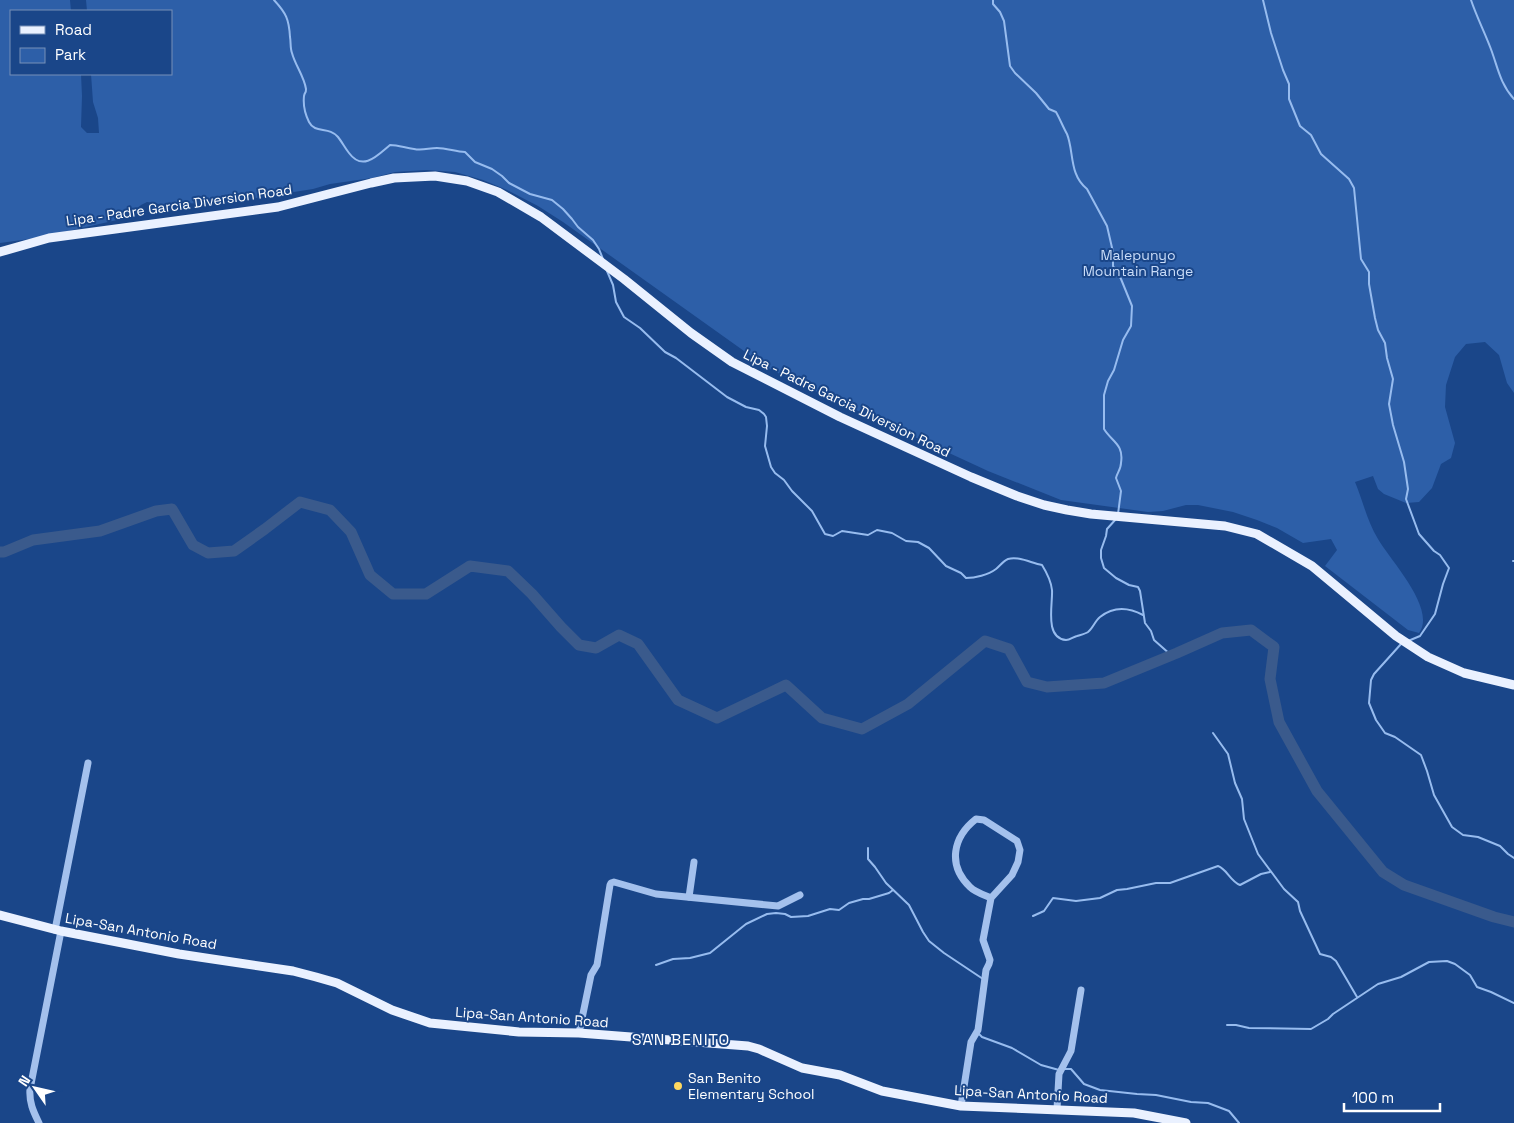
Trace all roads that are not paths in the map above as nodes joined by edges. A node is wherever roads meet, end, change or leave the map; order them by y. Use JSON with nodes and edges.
{"nodes":[{"id":1,"x":0,"y":252,"type":"edge"},
{"id":2,"x":1514,"y":685,"type":"edge"},
{"id":3,"x":88,"y":763,"type":"dead end"},
{"id":4,"x":694,"y":862,"type":"dead end"},
{"id":5,"x":800,"y":895,"type":"dead end"},
{"id":6,"x":690,"y":897,"type":"junction"},
{"id":7,"x":991,"y":898,"type":"junction"},
{"id":8,"x":0,"y":915,"type":"edge"},
{"id":9,"x":58,"y":931,"type":"junction"},
{"id":10,"x":1081,"y":990,"type":"dead end"},
{"id":11,"x":579,"y":1034,"type":"junction"},
{"id":12,"x":961,"y":1106,"type":"junction"},
{"id":13,"x":1057,"y":1109,"type":"junction"},
{"id":14,"x":40,"y":1123,"type":"edge"},
{"id":15,"x":1186,"y":1123,"type":"edge"}],
"edges":[{"from":1,"to":2,"type":"main road","name":"Lipa - Padre Garcia Diversion Road"},
{"from":3,"to":9,"type":"street"},
{"from":4,"to":6,"type":"street"},
{"from":5,"to":6,"type":"street"},
{"from":6,"to":11,"type":"street"},
{"from":7,"to":7,"type":"street"},
{"from":7,"to":12,"type":"street"},
{"from":8,"to":9,"type":"main road","name":"Lipa-San Antonio Road"},
{"from":9,"to":11,"type":"main road","name":"Lipa-San Antonio Road"},
{"from":9,"to":14,"type":"street"},
{"from":10,"to":13,"type":"street"},
{"from":11,"to":12,"type":"main road","name":"Lipa-San Antonio Road"},
{"from":12,"to":13,"type":"main road","name":"Lipa-San Antonio Road"},
{"from":13,"to":15,"type":"main road","name":"Lipa-San Antonio Road"}]}
